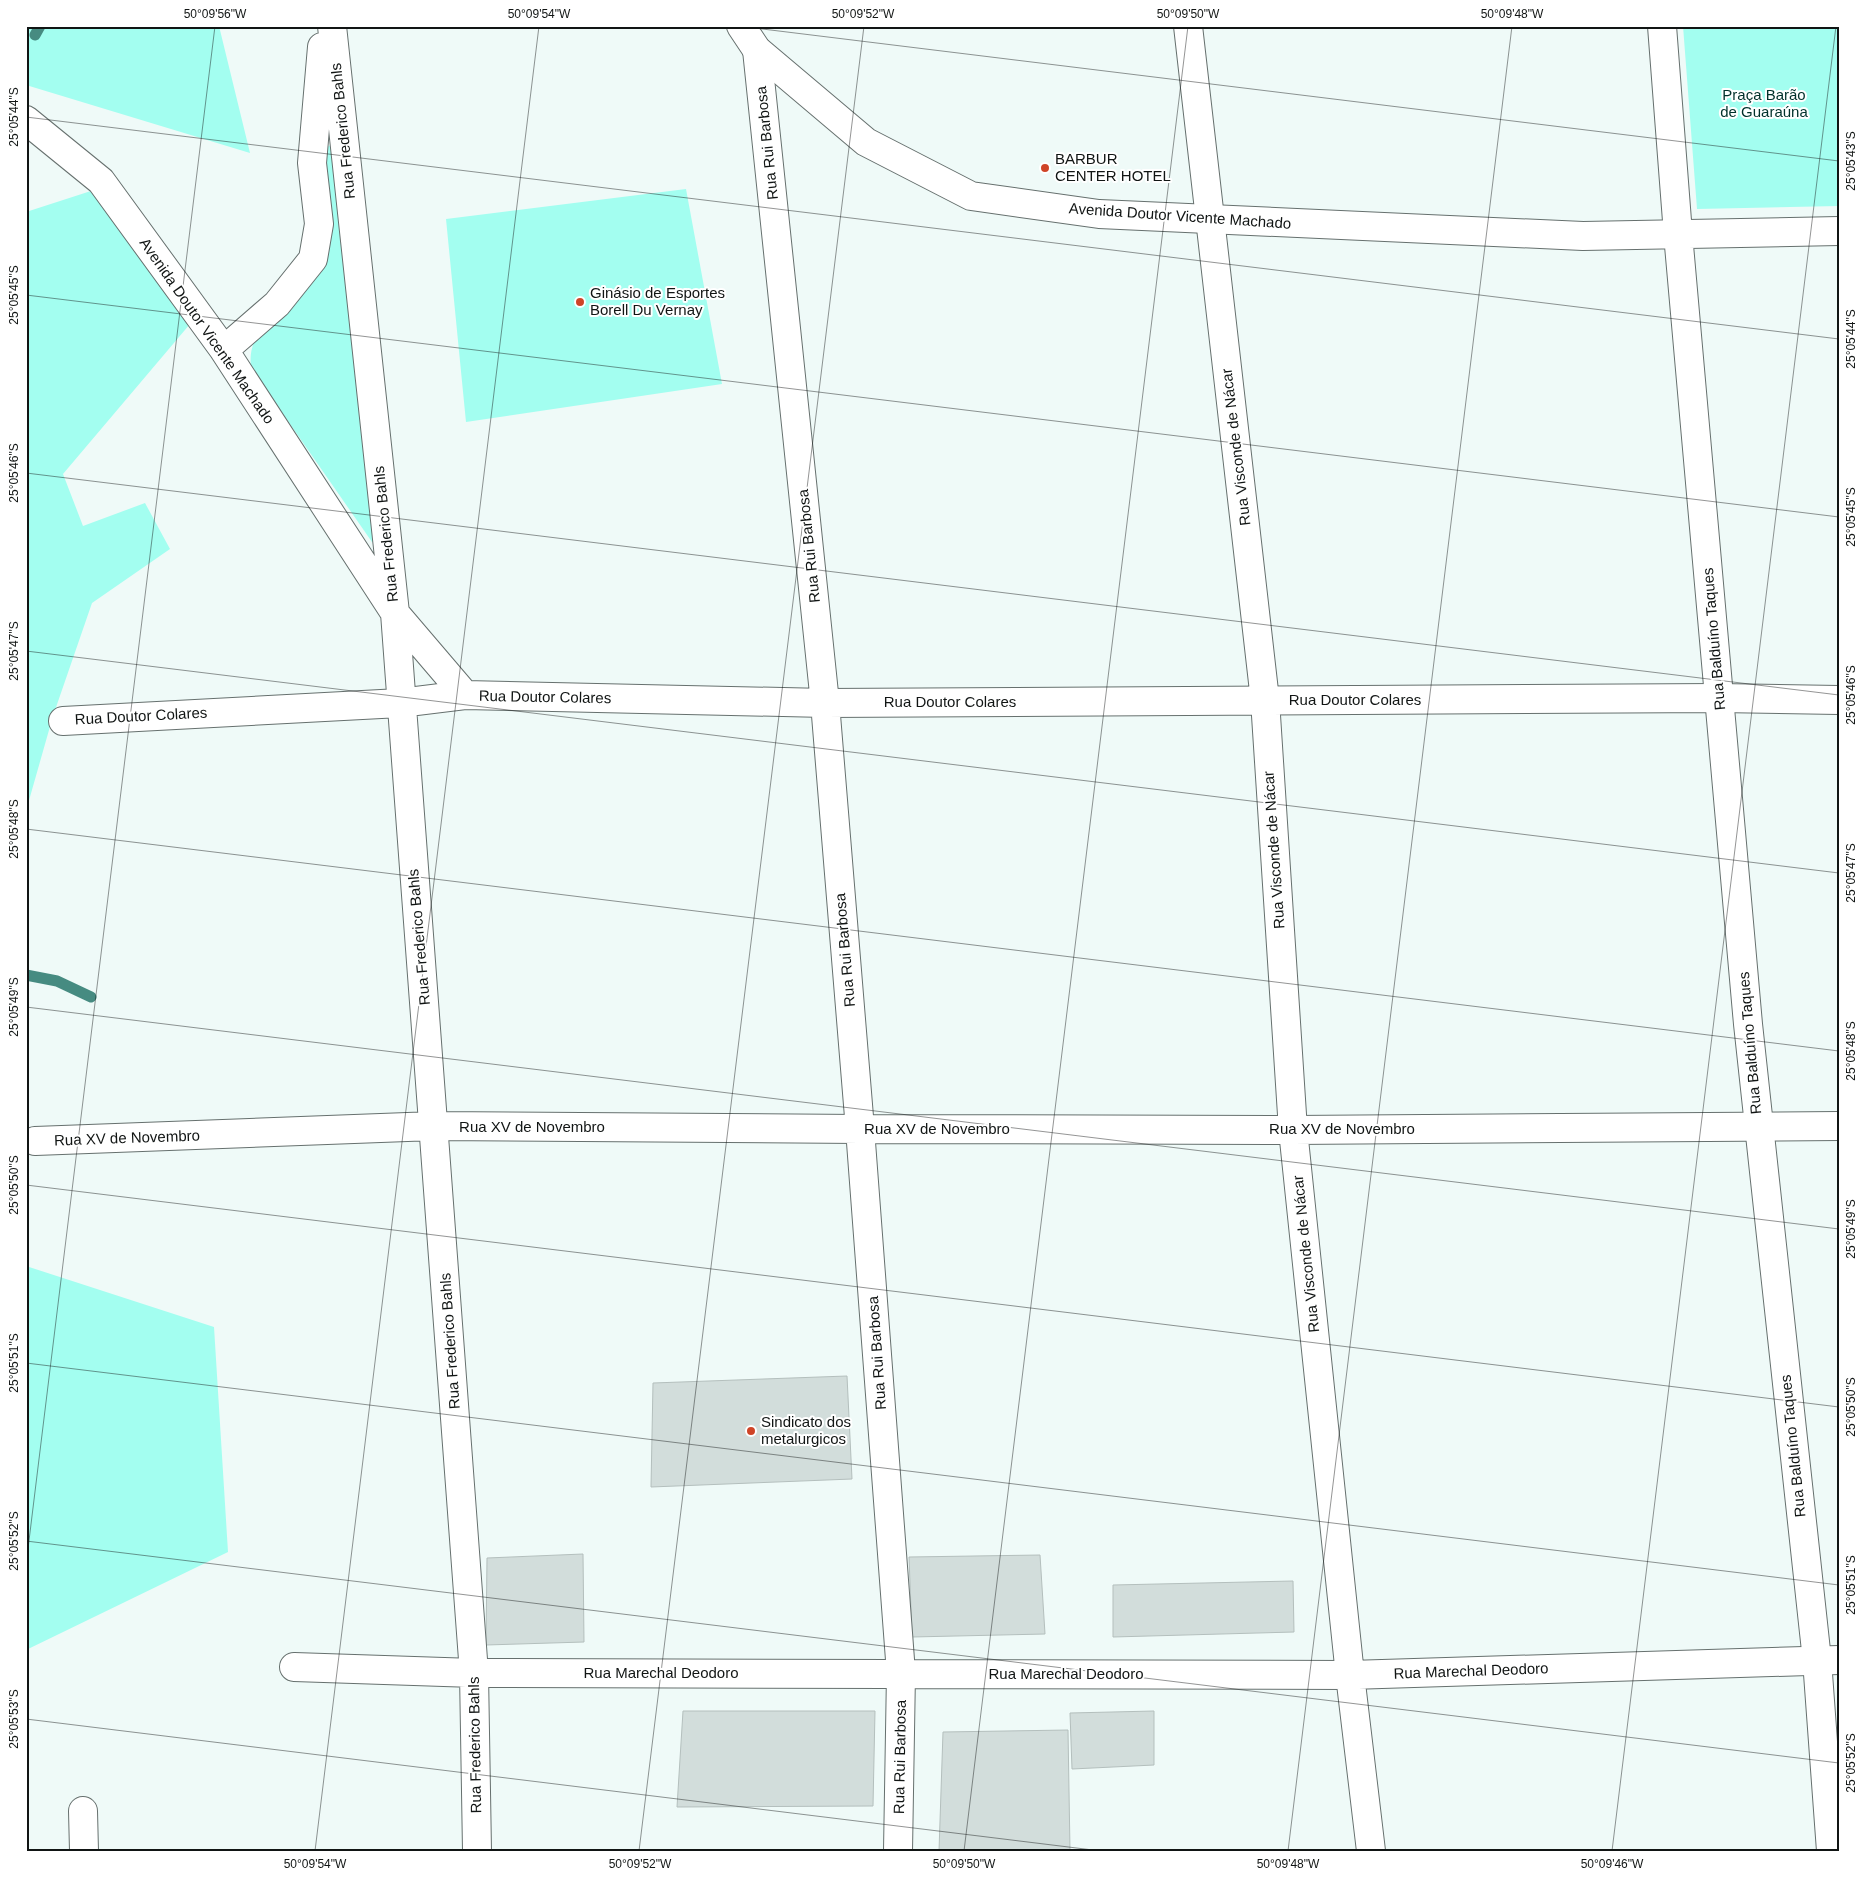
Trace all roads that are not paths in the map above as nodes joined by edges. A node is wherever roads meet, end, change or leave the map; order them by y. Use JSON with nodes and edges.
{"nodes":[{"id":1,"x":324,"y":26,"type":"edge"},
{"id":2,"x":332,"y":26,"type":"edge"},
{"id":3,"x":741,"y":26,"type":"edge"},
{"id":4,"x":1188,"y":26,"type":"edge"},
{"id":5,"x":1662,"y":26,"type":"edge"},
{"id":6,"x":757,"y":50,"type":"junction"},
{"id":7,"x":26,"y":120,"type":"edge"},
{"id":8,"x":1209,"y":219,"type":"junction"},
{"id":9,"x":1839,"y":231,"type":"edge"},
{"id":10,"x":1678,"y":234,"type":"junction"},
{"id":11,"x":224,"y":350,"type":"junction"},
{"id":12,"x":395,"y":614,"type":"junction"},
{"id":13,"x":465,"y":695,"type":"junction"},
{"id":14,"x":1719,"y":698,"type":"junction"},
{"id":15,"x":1265,"y":700,"type":"junction"},
{"id":16,"x":1839,"y":700,"type":"edge"},
{"id":17,"x":400,"y":703,"type":"junction"},
{"id":18,"x":825,"y":703,"type":"junction"},
{"id":19,"x":62,"y":721,"type":"dead end"},
{"id":20,"x":434,"y":1126,"type":"junction"},
{"id":21,"x":1758,"y":1126,"type":"junction"},
{"id":22,"x":1839,"y":1126,"type":"edge"},
{"id":23,"x":860,"y":1129,"type":"junction"},
{"id":24,"x":1292,"y":1130,"type":"junction"},
{"id":25,"x":35,"y":1142,"type":"dead end"},
{"id":26,"x":1828,"y":1660,"type":"edge"},
{"id":27,"x":294,"y":1667,"type":"dead end"},
{"id":28,"x":474,"y":1673,"type":"junction"},
{"id":29,"x":901,"y":1673,"type":"junction"},
{"id":30,"x":1350,"y":1675,"type":"junction"},
{"id":31,"x":83,"y":1811,"type":"dead end"},
{"id":32,"x":84,"y":1851,"type":"edge"},
{"id":33,"x":477,"y":1851,"type":"edge"},
{"id":34,"x":898,"y":1851,"type":"edge"},
{"id":35,"x":1371,"y":1851,"type":"edge"},
{"id":36,"x":1831,"y":1851,"type":"edge"}],
"edges":[{"from":1,"to":11,"type":"street"},
{"from":2,"to":12,"type":"street","name":"Rua Frederico Bahls"},
{"from":3,"to":6,"type":"street","name":"Avenida Doutor Vicente Machado"},
{"from":4,"to":8,"type":"street","name":"Rua Visconde de Nácar"},
{"from":5,"to":10,"type":"street"},
{"from":6,"to":8,"type":"street","name":"Avenida Doutor Vicente Machado"},
{"from":6,"to":18,"type":"street","name":"Rua Rui Barbosa"},
{"from":7,"to":11,"type":"street","name":"Avenida Doutor Vicente Machado"},
{"from":8,"to":10,"type":"street","name":"Avenida Doutor Vicente Machado"},
{"from":8,"to":15,"type":"street","name":"Rua Visconde de Nácar"},
{"from":9,"to":10,"type":"street"},
{"from":10,"to":14,"type":"street","name":"Rua Balduíno Taques"},
{"from":11,"to":12,"type":"street","name":"Avenida Doutor Vicente Machado"},
{"from":12,"to":13,"type":"street","name":"Avenida Doutor Vicente Machado"},
{"from":12,"to":17,"type":"street","name":"Rua Frederico Bahls"},
{"from":13,"to":17,"type":"street","name":"Rua Doutor Colares"},
{"from":13,"to":18,"type":"street","name":"Rua Doutor Colares"},
{"from":14,"to":15,"type":"street","name":"Rua Doutor Colares"},
{"from":14,"to":16,"type":"street","name":"Rua Doutor Colares"},
{"from":14,"to":21,"type":"street","name":"Rua Balduíno Taques"},
{"from":15,"to":18,"type":"street","name":"Rua Doutor Colares"},
{"from":15,"to":24,"type":"street","name":"Rua Visconde de Nácar"},
{"from":17,"to":19,"type":"street","name":"Rua Doutor Colares"},
{"from":17,"to":20,"type":"street","name":"Rua Frederico Bahls"},
{"from":18,"to":23,"type":"street","name":"Rua Rui Barbosa"},
{"from":20,"to":23,"type":"street","name":"Rua XV de Novembro"},
{"from":20,"to":25,"type":"street","name":"Rua XV de Novembro"},
{"from":20,"to":28,"type":"street","name":"Rua Frederico Bahls"},
{"from":21,"to":22,"type":"street","name":"Rua XV de Novembro"},
{"from":21,"to":24,"type":"street","name":"Rua XV de Novembro"},
{"from":21,"to":26,"type":"street","name":"Rua Balduíno Taques"},
{"from":23,"to":24,"type":"street","name":"Rua XV de Novembro"},
{"from":23,"to":29,"type":"street","name":"Rua Rui Barbosa"},
{"from":24,"to":30,"type":"street","name":"Rua Visconde de Nácar"},
{"from":26,"to":30,"type":"street","name":"Rua Marechal Deodoro"},
{"from":26,"to":36,"type":"street","name":"Rua Balduíno Taques"},
{"from":27,"to":28,"type":"street","name":"Rua Marechal Deodoro"},
{"from":28,"to":29,"type":"street","name":"Rua Marechal Deodoro"},
{"from":28,"to":33,"type":"street","name":"Rua Frederico Bahls"},
{"from":29,"to":30,"type":"street","name":"Rua Marechal Deodoro"},
{"from":29,"to":34,"type":"street","name":"Rua Rui Barbosa"},
{"from":30,"to":35,"type":"street","name":"Rua Visconde de Nácar"},
{"from":31,"to":32,"type":"street"}]}
